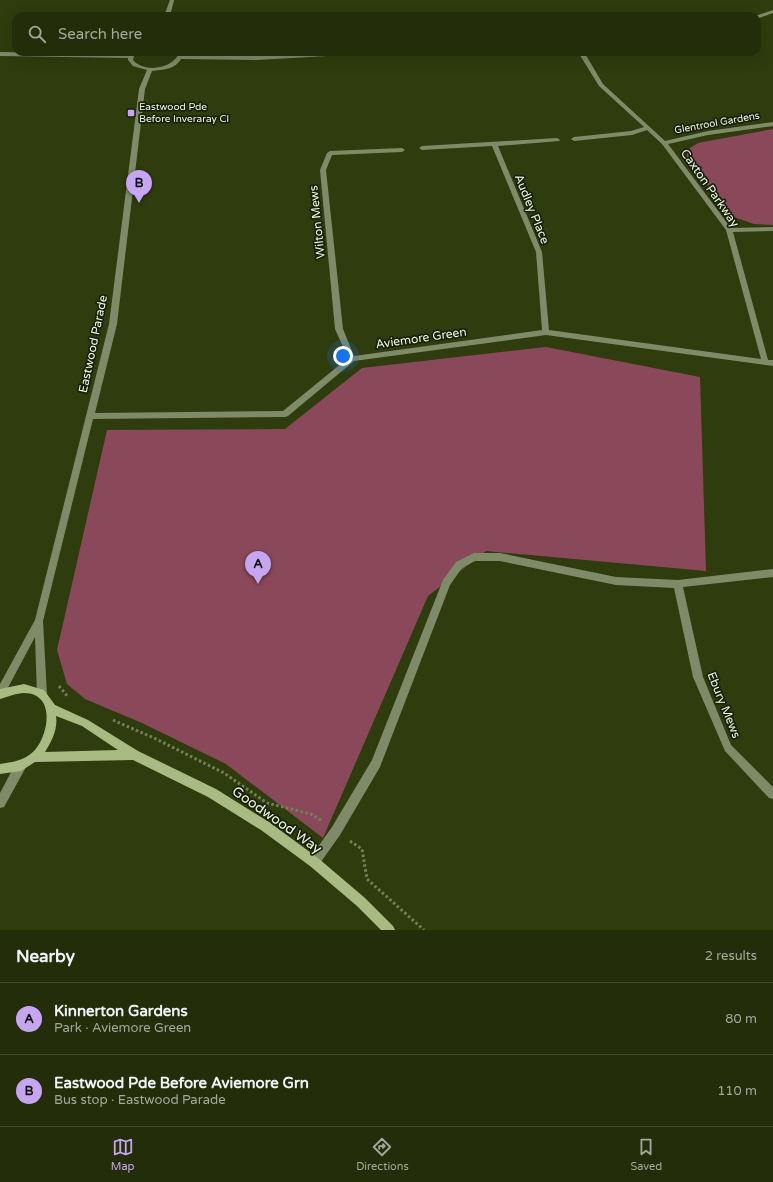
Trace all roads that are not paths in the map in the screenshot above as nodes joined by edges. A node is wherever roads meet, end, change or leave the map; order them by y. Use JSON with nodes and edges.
{"nodes":[{"id":1,"x":172,"y":0,"type":"edge"},
{"id":2,"x":773,"y":11,"type":"edge"},
{"id":3,"x":168,"y":12,"type":"edge"},
{"id":4,"x":761,"y":16,"type":"edge"},
{"id":5,"x":0,"y":54,"type":"edge"},
{"id":6,"x":12,"y":54,"type":"edge"},
{"id":7,"x":131,"y":56,"type":"edge"},
{"id":8,"x":180,"y":56,"type":"edge"},
{"id":9,"x":206,"y":56,"type":"edge"},
{"id":10,"x":292,"y":56,"type":"edge"},
{"id":11,"x":584,"y":56,"type":"edge"},
{"id":12,"x":150,"y":69,"type":"junction"},
{"id":13,"x":773,"y":124,"type":"edge"},
{"id":14,"x":647,"y":128,"type":"junction"},
{"id":15,"x":574,"y":139,"type":"dead end"},
{"id":16,"x":557,"y":140,"type":"dead end"},
{"id":17,"x":664,"y":143,"type":"junction"},
{"id":18,"x":494,"y":144,"type":"junction"},
{"id":19,"x":422,"y":148,"type":"dead end"},
{"id":20,"x":402,"y":150,"type":"dead end"},
{"id":21,"x":773,"y":229,"type":"edge"},
{"id":22,"x":729,"y":230,"type":"junction"},
{"id":23,"x":546,"y":332,"type":"junction"},
{"id":24,"x":352,"y":359,"type":"junction"},
{"id":25,"x":765,"y":361,"type":"junction"},
{"id":26,"x":773,"y":363,"type":"edge"},
{"id":27,"x":90,"y":416,"type":"junction"},
{"id":28,"x":773,"y":573,"type":"edge"},
{"id":29,"x":678,"y":584,"type":"junction"},
{"id":30,"x":39,"y":621,"type":"junction"},
{"id":31,"x":0,"y":694,"type":"edge"},
{"id":32,"x":42,"y":695,"type":"junction"},
{"id":33,"x":52,"y":709,"type":"junction"},
{"id":34,"x":134,"y":755,"type":"junction"},
{"id":35,"x":34,"y":757,"type":"junction"},
{"id":36,"x":21,"y":765,"type":"junction"},
{"id":37,"x":0,"y":769,"type":"edge"},
{"id":38,"x":773,"y":794,"type":"edge"},
{"id":39,"x":0,"y":802,"type":"edge"},
{"id":40,"x":314,"y":862,"type":"junction"},
{"id":41,"x":389,"y":930,"type":"edge"}],
"edges":[{"from":1,"to":3,"type":"street"},
{"from":2,"to":4,"type":"street"},
{"from":5,"to":6,"type":"street"},
{"from":7,"to":12,"type":"street"},
{"from":8,"to":12,"type":"street"},
{"from":9,"to":10,"type":"street"},
{"from":11,"to":14,"type":"street","name":"Caxton Parkway"},
{"from":12,"to":27,"type":"street","name":"Eastwood Parade"},
{"from":13,"to":17,"type":"street","name":"Glentrool Gardens"},
{"from":14,"to":15,"type":"street"},
{"from":14,"to":17,"type":"street","name":"Caxton Parkway"},
{"from":16,"to":18,"type":"street"},
{"from":17,"to":22,"type":"street","name":"Caxton Parkway"},
{"from":18,"to":19,"type":"street"},
{"from":18,"to":23,"type":"street","name":"Audley Place"},
{"from":20,"to":24,"type":"street","name":"Wilton Mews"},
{"from":21,"to":22,"type":"street"},
{"from":22,"to":25,"type":"street","name":"Caxton Parkway"},
{"from":23,"to":24,"type":"street","name":"Aviemore Green"},
{"from":23,"to":25,"type":"street","name":"Aviemore Green"},
{"from":24,"to":27,"type":"street"},
{"from":25,"to":26,"type":"street","name":"Aviemore Green"},
{"from":27,"to":30,"type":"street","name":"Eastwood Parade"},
{"from":28,"to":29,"type":"street"},
{"from":29,"to":38,"type":"street","name":"Ebury Mews"},
{"from":29,"to":40,"type":"street"},
{"from":30,"to":31,"type":"street","name":"Eastwood Parade"},
{"from":30,"to":32,"type":"street","name":"Eastwood Parade"},
{"from":31,"to":32,"type":"street"},
{"from":32,"to":33,"type":"street"},
{"from":33,"to":34,"type":"street","name":"Goodwood Way"},
{"from":33,"to":35,"type":"street"},
{"from":34,"to":35,"type":"street","name":"Goodwood Way"},
{"from":34,"to":40,"type":"street","name":"Goodwood Way"},
{"from":35,"to":36,"type":"street"},
{"from":36,"to":37,"type":"street"},
{"from":36,"to":39,"type":"street"},
{"from":40,"to":41,"type":"street","name":"Goodwood Way"}]}
